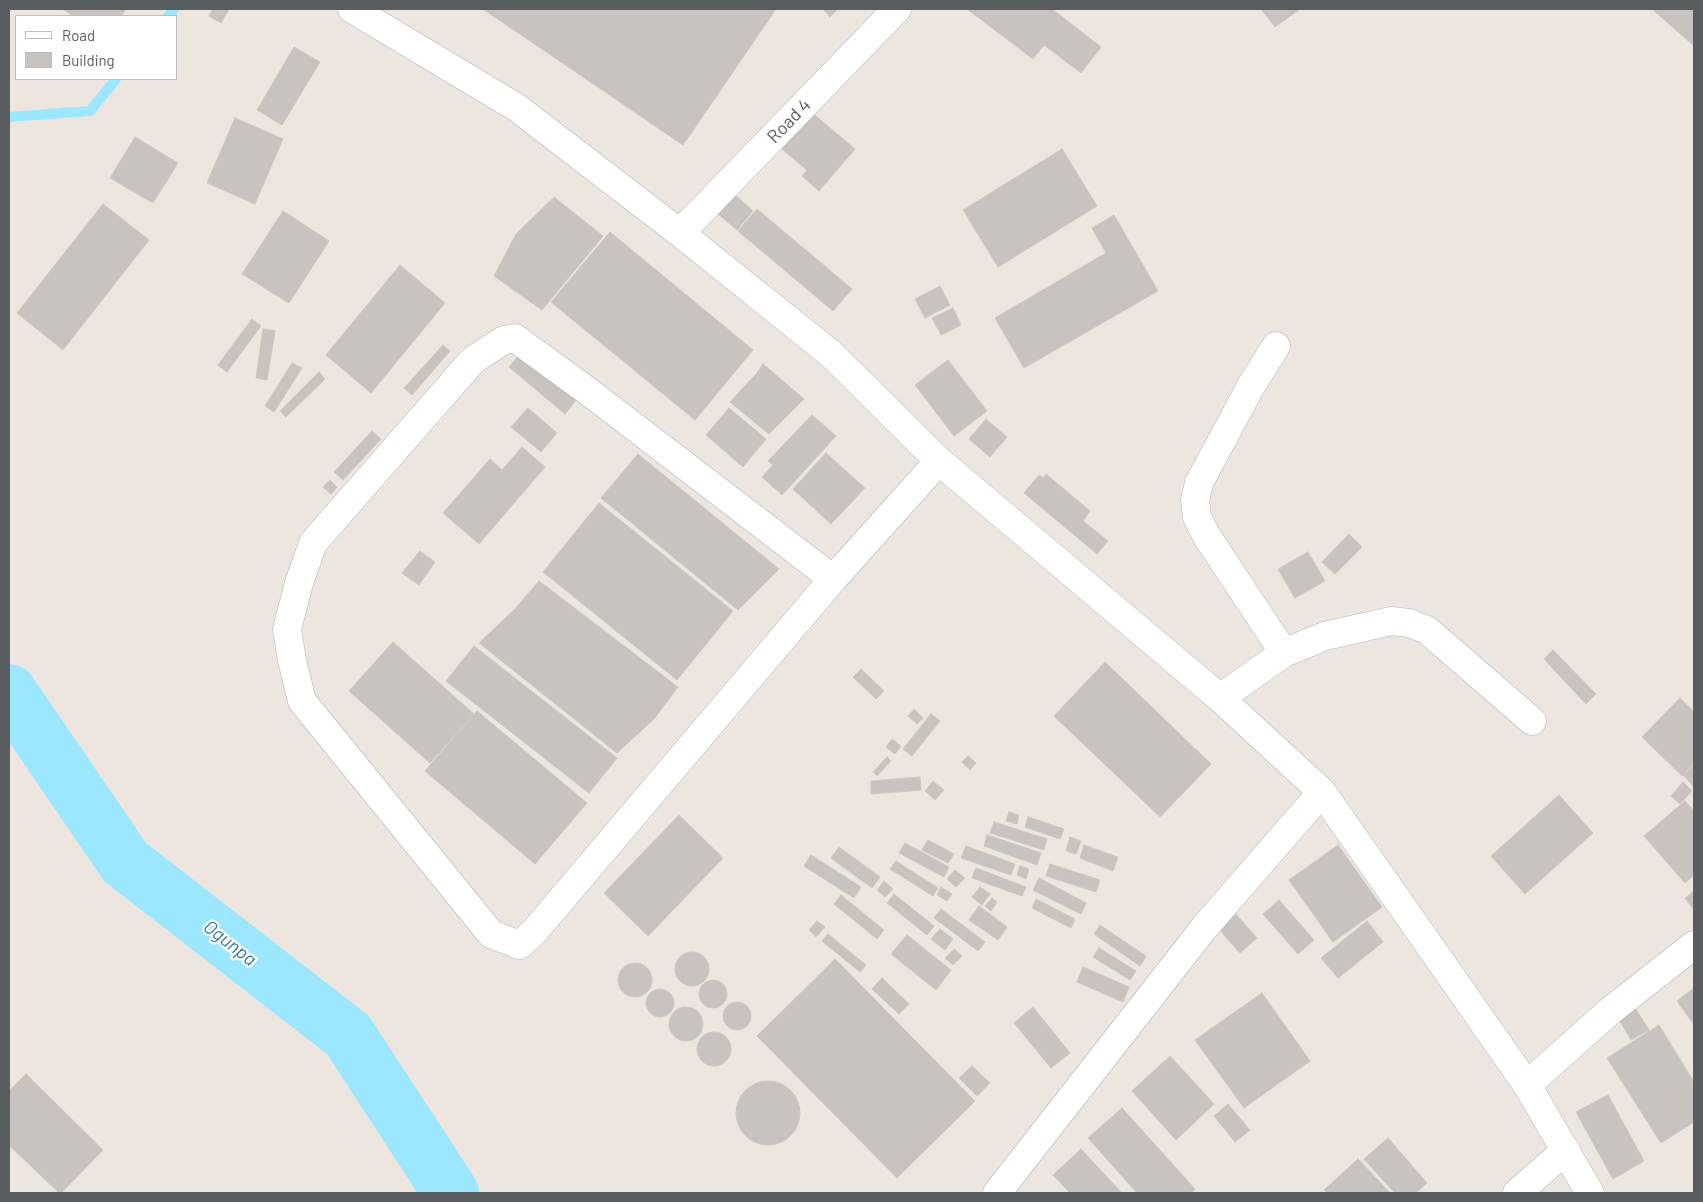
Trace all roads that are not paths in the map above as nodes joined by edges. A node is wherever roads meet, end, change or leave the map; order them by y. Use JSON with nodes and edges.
{"nodes":[{"id":1,"x":352,"y":9,"type":"edge"},
{"id":2,"x":897,"y":9,"type":"edge"},
{"id":3,"x":680,"y":233,"type":"junction"},
{"id":4,"x":1276,"y":346,"type":"dead end"},
{"id":5,"x":938,"y":461,"type":"junction"},
{"id":6,"x":834,"y":580,"type":"junction"},
{"id":7,"x":1284,"y":653,"type":"junction"},
{"id":8,"x":1220,"y":698,"type":"junction"},
{"id":9,"x":1532,"y":721,"type":"dead end"},
{"id":10,"x":1322,"y":792,"type":"junction"},
{"id":11,"x":1694,"y":945,"type":"edge"},
{"id":12,"x":1527,"y":1085,"type":"junction"},
{"id":13,"x":1566,"y":1150,"type":"junction"},
{"id":14,"x":997,"y":1193,"type":"edge"},
{"id":15,"x":1516,"y":1193,"type":"edge"},
{"id":16,"x":1590,"y":1193,"type":"edge"}],
"edges":[{"from":1,"to":3,"type":"street"},
{"from":2,"to":3,"type":"street","name":"Road 4"},
{"from":3,"to":5,"type":"street"},
{"from":4,"to":7,"type":"street"},
{"from":5,"to":6,"type":"street"},
{"from":5,"to":8,"type":"street"},
{"from":6,"to":6,"type":"street"},
{"from":7,"to":8,"type":"street"},
{"from":7,"to":9,"type":"street"},
{"from":8,"to":10,"type":"street"},
{"from":10,"to":12,"type":"street"},
{"from":10,"to":14,"type":"street"},
{"from":11,"to":12,"type":"street"},
{"from":12,"to":13,"type":"street"},
{"from":13,"to":15,"type":"street"},
{"from":13,"to":16,"type":"street"}]}
